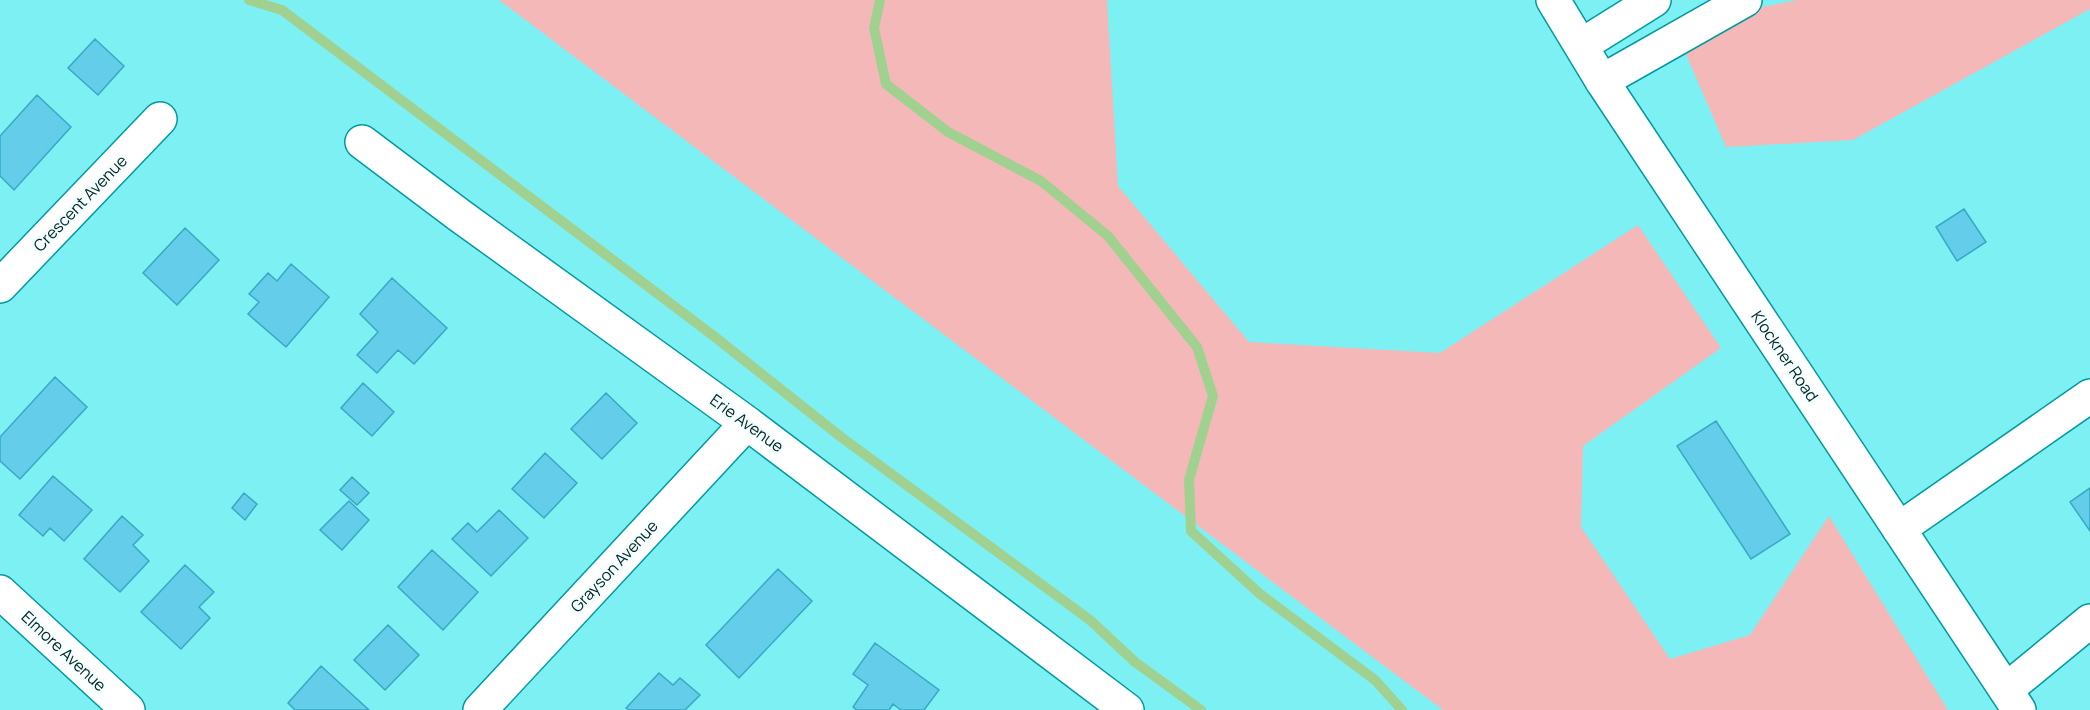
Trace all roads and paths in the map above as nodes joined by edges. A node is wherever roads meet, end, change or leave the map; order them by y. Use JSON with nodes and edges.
{"nodes":[{"id":1,"x":1553,"y":0,"type":"edge"},
{"id":2,"x":1654,"y":0,"type":"edge"},
{"id":3,"x":1744,"y":0,"type":"edge"},
{"id":4,"x":1582,"y":45,"type":"junction"},
{"id":5,"x":1602,"y":81,"type":"junction"},
{"id":6,"x":160,"y":119,"type":"dead end"},
{"id":7,"x":362,"y":142,"type":"dead end"},
{"id":8,"x":0,"y":286,"type":"edge"},
{"id":9,"x":2090,"y":396,"type":"edge"},
{"id":10,"x":747,"y":423,"type":"junction"},
{"id":11,"x":1899,"y":529,"type":"junction"},
{"id":12,"x":0,"y":592,"type":"edge"},
{"id":13,"x":2090,"y":621,"type":"edge"},
{"id":14,"x":2012,"y":700,"type":"edge"},
{"id":15,"x":128,"y":710,"type":"edge"},
{"id":16,"x":480,"y":710,"type":"edge"},
{"id":17,"x":1127,"y":710,"type":"edge"}],
"edges":[{"from":1,"to":4,"type":"street","name":"Klockner Road"},
{"from":2,"to":4,"type":"street"},
{"from":3,"to":5,"type":"street"},
{"from":4,"to":5,"type":"street","name":"Klockner Road"},
{"from":5,"to":11,"type":"street","name":"Klockner Road"},
{"from":6,"to":8,"type":"street","name":"Crescent Avenue"},
{"from":7,"to":10,"type":"street","name":"Erie Avenue"},
{"from":9,"to":11,"type":"street"},
{"from":10,"to":16,"type":"street","name":"Grayson Avenue"},
{"from":10,"to":17,"type":"street","name":"Erie Avenue"},
{"from":11,"to":14,"type":"street","name":"Klockner Road"},
{"from":12,"to":15,"type":"street","name":"Elmore Avenue"},
{"from":13,"to":14,"type":"street"}]}
